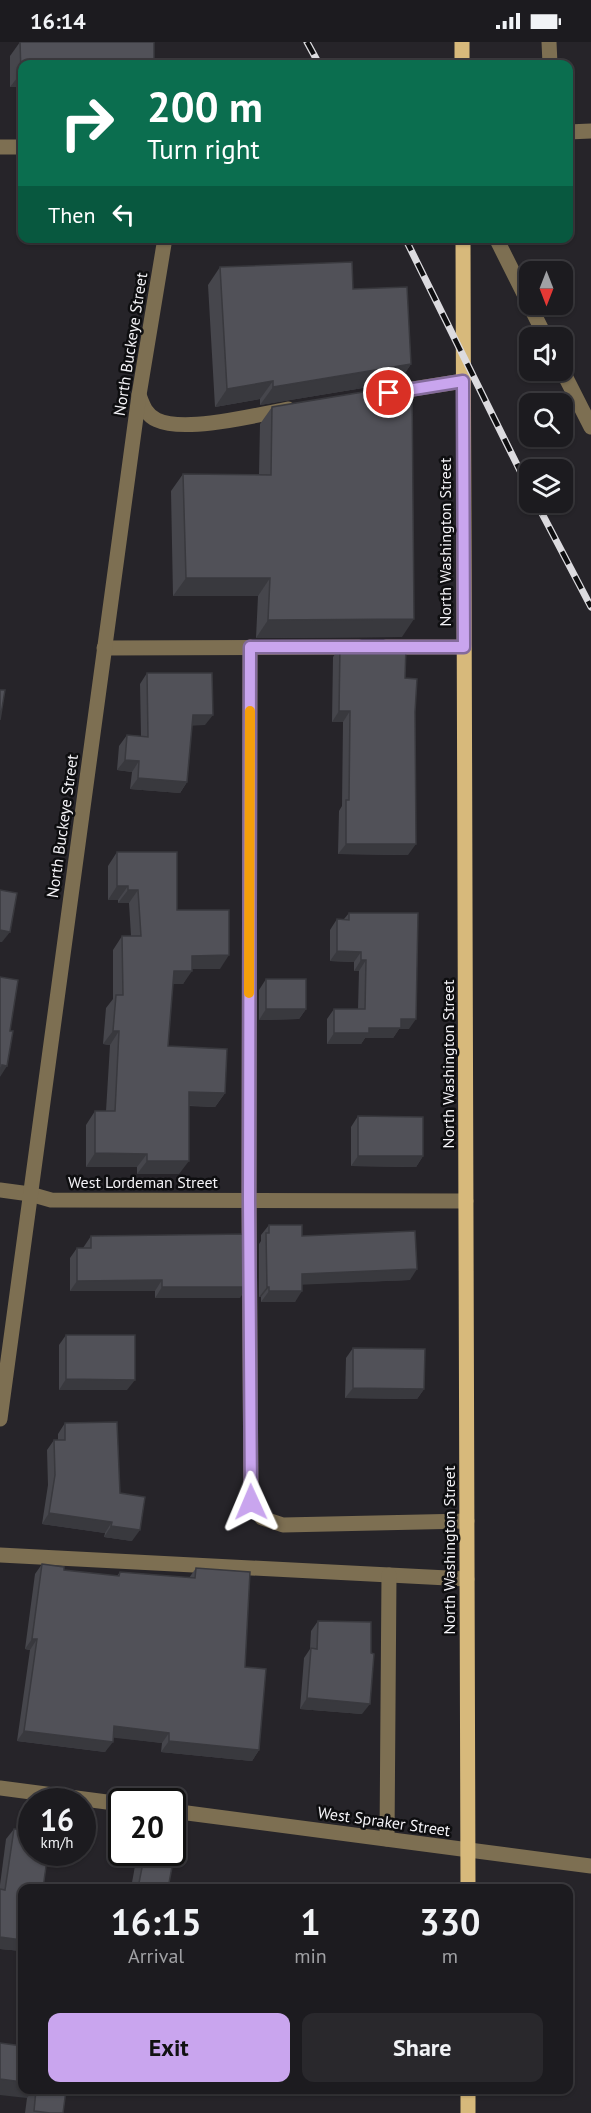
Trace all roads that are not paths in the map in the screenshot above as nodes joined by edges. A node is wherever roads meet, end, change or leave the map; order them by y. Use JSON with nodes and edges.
{"nodes":[{"id":1,"x":462,"y":42,"type":"edge"},
{"id":2,"x":549,"y":42,"type":"edge"},
{"id":3,"x":462,"y":60,"type":"edge"},
{"id":4,"x":550,"y":60,"type":"edge"},
{"id":5,"x":591,"y":131,"type":"edge"},
{"id":6,"x":573,"y":132,"type":"edge"},
{"id":7,"x":0,"y":147,"type":"edge"},
{"id":8,"x":18,"y":147,"type":"edge"},
{"id":9,"x":164,"y":243,"type":"edge"},
{"id":10,"x":463,"y":243,"type":"edge"},
{"id":11,"x":498,"y":243,"type":"edge"},
{"id":12,"x":540,"y":327,"type":"edge"},
{"id":13,"x":463,"y":381,"type":"junction"},
{"id":14,"x":568,"y":381,"type":"edge"},
{"id":15,"x":139,"y":395,"type":"junction"},
{"id":16,"x":377,"y":395,"type":"edge"},
{"id":17,"x":307,"y":406,"type":"edge"},
{"id":18,"x":591,"y":427,"type":"edge"},
{"id":19,"x":250,"y":647,"type":"junction"},
{"id":20,"x":464,"y":647,"type":"junction"},
{"id":21,"x":104,"y":648,"type":"junction"},
{"id":22,"x":0,"y":1190,"type":"edge"},
{"id":23,"x":30,"y":1194,"type":"junction"},
{"id":24,"x":249,"y":1200,"type":"junction"},
{"id":25,"x":466,"y":1201,"type":"junction"},
{"id":26,"x":0,"y":1419,"type":"edge"},
{"id":27,"x":467,"y":1521,"type":"junction"},
{"id":28,"x":0,"y":1555,"type":"edge"},
{"id":29,"x":389,"y":1575,"type":"junction"},
{"id":30,"x":467,"y":1579,"type":"junction"},
{"id":31,"x":0,"y":1788,"type":"edge"},
{"id":32,"x":108,"y":1802,"type":"edge"},
{"id":33,"x":186,"y":1813,"type":"edge"},
{"id":34,"x":387,"y":1839,"type":"junction"},
{"id":35,"x":468,"y":1850,"type":"junction"},
{"id":36,"x":591,"y":1866,"type":"edge"},
{"id":37,"x":468,"y":1884,"type":"edge"},
{"id":38,"x":468,"y":2094,"type":"edge"},
{"id":39,"x":468,"y":2113,"type":"edge"}],
"edges":[{"from":1,"to":3,"type":"main road"},
{"from":2,"to":4,"type":"street"},
{"from":5,"to":6,"type":"street"},
{"from":7,"to":8,"type":"street"},
{"from":9,"to":15,"type":"street","name":"North Buckeye Street"},
{"from":10,"to":13,"type":"main road","name":"North Washington Street"},
{"from":11,"to":12,"type":"street"},
{"from":13,"to":16,"type":"street"},
{"from":13,"to":20,"type":"main road","name":"North Washington Street"},
{"from":14,"to":18,"type":"street"},
{"from":15,"to":17,"type":"street"},
{"from":15,"to":21,"type":"street","name":"North Buckeye Street"},
{"from":19,"to":20,"type":"street"},
{"from":19,"to":21,"type":"street"},
{"from":19,"to":24,"type":"street"},
{"from":20,"to":25,"type":"main road","name":"North Washington Street"},
{"from":21,"to":23,"type":"street","name":"North Buckeye Street"},
{"from":22,"to":23,"type":"street","name":"West Lordeman Street"},
{"from":23,"to":24,"type":"street","name":"West Lordeman Street"},
{"from":23,"to":26,"type":"street","name":"North Buckeye Street"},
{"from":24,"to":25,"type":"street","name":"West Lordeman Street"},
{"from":24,"to":27,"type":"street"},
{"from":25,"to":27,"type":"main road","name":"North Washington Street"},
{"from":27,"to":30,"type":"main road","name":"North Washington Street"},
{"from":28,"to":29,"type":"street"},
{"from":29,"to":30,"type":"street"},
{"from":29,"to":34,"type":"street"},
{"from":30,"to":35,"type":"main road","name":"North Washington Street"},
{"from":31,"to":32,"type":"street"},
{"from":33,"to":34,"type":"street","name":"West Spraker Street"},
{"from":34,"to":35,"type":"street","name":"West Spraker Street"},
{"from":35,"to":36,"type":"street","name":"West Spraker Street"},
{"from":35,"to":37,"type":"main road","name":"North Washington Street"},
{"from":38,"to":39,"type":"main road"}]}
